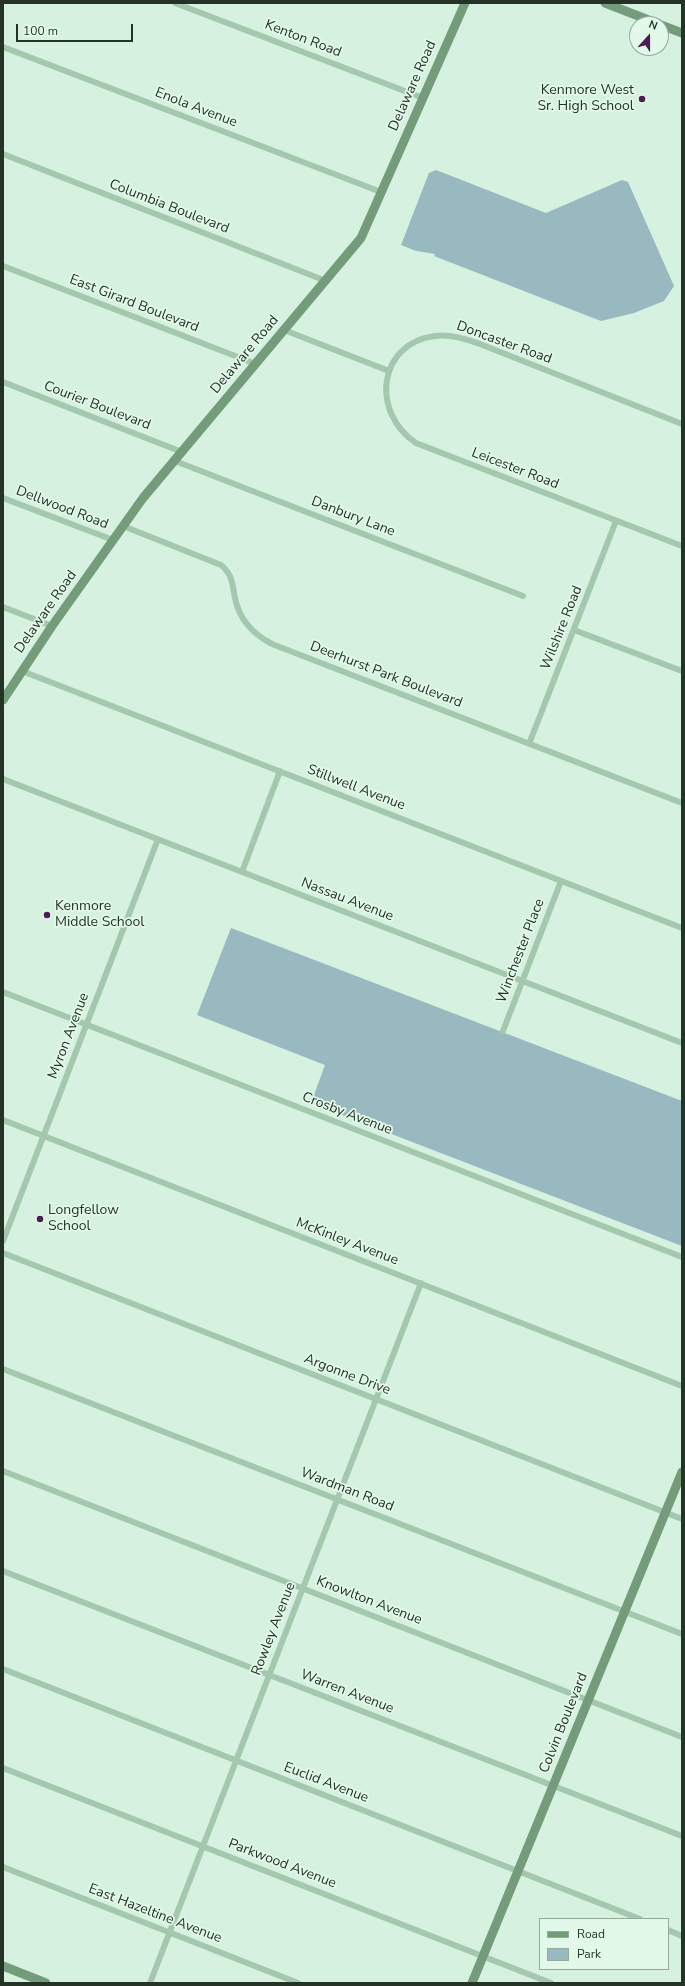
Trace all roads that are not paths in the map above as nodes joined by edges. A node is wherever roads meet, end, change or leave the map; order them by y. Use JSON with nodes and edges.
{"nodes":[{"id":1,"x":175,"y":3,"type":"edge"},
{"id":2,"x":465,"y":3,"type":"edge"},
{"id":3,"x":605,"y":3,"type":"edge"},
{"id":4,"x":639,"y":16,"type":"edge"},
{"id":5,"x":669,"y":28,"type":"edge"},
{"id":6,"x":682,"y":33,"type":"edge"},
{"id":7,"x":3,"y":47,"type":"edge"},
{"id":8,"x":423,"y":98,"type":"junction"},
{"id":9,"x":3,"y":154,"type":"edge"},
{"id":10,"x":381,"y":192,"type":"junction"},
{"id":11,"x":3,"y":266,"type":"edge"},
{"id":12,"x":326,"y":281,"type":"junction"},
{"id":13,"x":284,"y":330,"type":"junction"},
{"id":14,"x":256,"y":364,"type":"junction"},
{"id":15,"x":389,"y":371,"type":"junction"},
{"id":16,"x":3,"y":382,"type":"edge"},
{"id":17,"x":682,"y":424,"type":"edge"},
{"id":18,"x":182,"y":452,"type":"junction"},
{"id":19,"x":174,"y":461,"type":"junction"},
{"id":20,"x":3,"y":498,"type":"edge"},
{"id":21,"x":616,"y":521,"type":"junction"},
{"id":22,"x":123,"y":526,"type":"junction"},
{"id":23,"x":113,"y":540,"type":"junction"},
{"id":24,"x":682,"y":546,"type":"edge"},
{"id":25,"x":524,"y":596,"type":"dead end"},
{"id":26,"x":3,"y":607,"type":"edge"},
{"id":27,"x":52,"y":626,"type":"junction"},
{"id":28,"x":574,"y":630,"type":"junction"},
{"id":29,"x":22,"y":671,"type":"junction"},
{"id":30,"x":682,"y":671,"type":"edge"},
{"id":31,"x":3,"y":700,"type":"edge"},
{"id":32,"x":529,"y":744,"type":"junction"},
{"id":33,"x":280,"y":771,"type":"junction"},
{"id":34,"x":3,"y":779,"type":"edge"},
{"id":35,"x":682,"y":803,"type":"edge"},
{"id":36,"x":158,"y":839,"type":"junction"},
{"id":37,"x":242,"y":872,"type":"junction"},
{"id":38,"x":561,"y":881,"type":"junction"},
{"id":39,"x":682,"y":928,"type":"edge"},
{"id":40,"x":523,"y":981,"type":"junction"},
{"id":41,"x":3,"y":992,"type":"edge"},
{"id":42,"x":86,"y":1025,"type":"junction"},
{"id":43,"x":503,"y":1031,"type":"dead end"},
{"id":44,"x":682,"y":1043,"type":"edge"},
{"id":45,"x":3,"y":1120,"type":"edge"},
{"id":46,"x":44,"y":1136,"type":"junction"},
{"id":47,"x":3,"y":1241,"type":"edge"},
{"id":48,"x":3,"y":1253,"type":"edge"},
{"id":49,"x":682,"y":1258,"type":"edge"},
{"id":50,"x":421,"y":1283,"type":"junction"},
{"id":51,"x":3,"y":1368,"type":"edge"},
{"id":52,"x":682,"y":1386,"type":"edge"},
{"id":53,"x":376,"y":1400,"type":"junction"},
{"id":54,"x":3,"y":1471,"type":"edge"},
{"id":55,"x":682,"y":1472,"type":"edge"},
{"id":56,"x":337,"y":1499,"type":"junction"},
{"id":57,"x":666,"y":1513,"type":"junction"},
{"id":58,"x":682,"y":1519,"type":"edge"},
{"id":59,"x":3,"y":1570,"type":"edge"},
{"id":60,"x":303,"y":1588,"type":"junction"},
{"id":61,"x":625,"y":1612,"type":"junction"},
{"id":62,"x":682,"y":1634,"type":"edge"},
{"id":63,"x":3,"y":1669,"type":"edge"},
{"id":64,"x":269,"y":1675,"type":"junction"},
{"id":65,"x":588,"y":1700,"type":"junction"},
{"id":66,"x":682,"y":1736,"type":"edge"},
{"id":67,"x":236,"y":1760,"type":"junction"},
{"id":68,"x":3,"y":1768,"type":"edge"},
{"id":69,"x":553,"y":1786,"type":"junction"},
{"id":70,"x":682,"y":1836,"type":"edge"},
{"id":71,"x":203,"y":1846,"type":"junction"},
{"id":72,"x":3,"y":1867,"type":"edge"},
{"id":73,"x":518,"y":1871,"type":"junction"},
{"id":74,"x":637,"y":1918,"type":"edge"},
{"id":75,"x":669,"y":1930,"type":"edge"},
{"id":76,"x":169,"y":1933,"type":"junction"},
{"id":77,"x":682,"y":1936,"type":"edge"},
{"id":78,"x":483,"y":1956,"type":"junction"},
{"id":79,"x":3,"y":1966,"type":"edge"},
{"id":80,"x":46,"y":1983,"type":"edge"},
{"id":81,"x":150,"y":1983,"type":"edge"},
{"id":82,"x":298,"y":1983,"type":"edge"},
{"id":83,"x":472,"y":1983,"type":"edge"},
{"id":84,"x":551,"y":1983,"type":"edge"}],
"edges":[{"from":1,"to":8,"type":"street","name":"Kenton Road"},
{"from":2,"to":8,"type":"street","name":"Delaware Road"},
{"from":3,"to":4,"type":"street"},
{"from":5,"to":6,"type":"street"},
{"from":7,"to":10,"type":"street","name":"Enola Avenue"},
{"from":8,"to":10,"type":"street","name":"Delaware Road"},
{"from":9,"to":12,"type":"street","name":"Columbia Boulevard"},
{"from":10,"to":12,"type":"street","name":"Delaware Road"},
{"from":11,"to":14,"type":"street","name":"East Girard Boulevard"},
{"from":12,"to":13,"type":"street","name":"Delaware Road"},
{"from":13,"to":14,"type":"street","name":"Delaware Road"},
{"from":13,"to":15,"type":"street"},
{"from":14,"to":18,"type":"street","name":"Delaware Road"},
{"from":15,"to":17,"type":"street","name":"Doncaster Road"},
{"from":15,"to":21,"type":"street","name":"Leicester Road"},
{"from":16,"to":18,"type":"street","name":"Courier Boulevard"},
{"from":18,"to":19,"type":"street","name":"Delaware Road"},
{"from":19,"to":22,"type":"street","name":"Delaware Road"},
{"from":19,"to":25,"type":"street","name":"Danbury Lane"},
{"from":20,"to":23,"type":"street","name":"Dellwood Road"},
{"from":21,"to":24,"type":"street","name":"Leicester Road"},
{"from":21,"to":28,"type":"street","name":"Wilshire Road"},
{"from":22,"to":23,"type":"street","name":"Delaware Road"},
{"from":22,"to":32,"type":"street","name":"Deerhurst Park Boulevard"},
{"from":23,"to":27,"type":"street","name":"Delaware Road"},
{"from":26,"to":27,"type":"street"},
{"from":27,"to":29,"type":"street","name":"Delaware Road"},
{"from":28,"to":30,"type":"street"},
{"from":28,"to":32,"type":"street","name":"Wilshire Road"},
{"from":29,"to":31,"type":"street","name":"Delaware Road"},
{"from":29,"to":33,"type":"street","name":"Stillwell Avenue"},
{"from":32,"to":35,"type":"street","name":"Deerhurst Park Boulevard"},
{"from":33,"to":37,"type":"street"},
{"from":33,"to":38,"type":"street","name":"Stillwell Avenue"},
{"from":34,"to":36,"type":"street","name":"Nassau Avenue"},
{"from":36,"to":37,"type":"street","name":"Nassau Avenue"},
{"from":36,"to":42,"type":"street","name":"Myron Avenue"},
{"from":37,"to":40,"type":"street","name":"Nassau Avenue"},
{"from":38,"to":39,"type":"street","name":"Stillwell Avenue"},
{"from":38,"to":40,"type":"street","name":"Winchester Place"},
{"from":40,"to":43,"type":"street","name":"Winchester Place"},
{"from":40,"to":44,"type":"street","name":"Nassau Avenue"},
{"from":41,"to":42,"type":"street","name":"Crosby Avenue"},
{"from":42,"to":46,"type":"street","name":"Myron Avenue"},
{"from":42,"to":49,"type":"street","name":"Crosby Avenue"},
{"from":45,"to":46,"type":"street","name":"McKinley Avenue"},
{"from":46,"to":47,"type":"street","name":"Myron Avenue"},
{"from":46,"to":50,"type":"street","name":"McKinley Avenue"},
{"from":48,"to":53,"type":"street","name":"Argonne Drive"},
{"from":50,"to":52,"type":"street","name":"McKinley Avenue"},
{"from":50,"to":53,"type":"street","name":"Rowley Avenue"},
{"from":51,"to":56,"type":"street","name":"Wardman Road"},
{"from":53,"to":56,"type":"street","name":"Rowley Avenue"},
{"from":53,"to":57,"type":"street","name":"Argonne Drive"},
{"from":54,"to":60,"type":"street","name":"Knowlton Avenue"},
{"from":55,"to":57,"type":"street","name":"Colvin Boulevard"},
{"from":56,"to":60,"type":"street","name":"Rowley Avenue"},
{"from":56,"to":61,"type":"street","name":"Wardman Road"},
{"from":57,"to":58,"type":"street","name":"Argonne Drive"},
{"from":57,"to":61,"type":"street","name":"Colvin Boulevard"},
{"from":59,"to":64,"type":"street","name":"Warren Avenue"},
{"from":60,"to":64,"type":"street","name":"Rowley Avenue"},
{"from":60,"to":65,"type":"street","name":"Knowlton Avenue"},
{"from":61,"to":62,"type":"street","name":"Wardman Road"},
{"from":61,"to":65,"type":"street","name":"Colvin Boulevard"},
{"from":63,"to":67,"type":"street","name":"Euclid Avenue"},
{"from":64,"to":67,"type":"street","name":"Rowley Avenue"},
{"from":64,"to":69,"type":"street","name":"Warren Avenue"},
{"from":65,"to":66,"type":"street","name":"Knowlton Avenue"},
{"from":65,"to":69,"type":"street","name":"Colvin Boulevard"},
{"from":67,"to":71,"type":"street","name":"Rowley Avenue"},
{"from":67,"to":73,"type":"street","name":"Euclid Avenue"},
{"from":68,"to":71,"type":"street","name":"Parkwood Avenue"},
{"from":69,"to":70,"type":"street","name":"Warren Avenue"},
{"from":69,"to":73,"type":"street","name":"Colvin Boulevard"},
{"from":71,"to":76,"type":"street","name":"Rowley Avenue"},
{"from":71,"to":78,"type":"street","name":"Parkwood Avenue"},
{"from":72,"to":76,"type":"street","name":"East Hazeltine Avenue"},
{"from":73,"to":74,"type":"street","name":"Euclid Avenue"},
{"from":73,"to":78,"type":"street","name":"Colvin Boulevard"},
{"from":75,"to":77,"type":"street"},
{"from":76,"to":81,"type":"street","name":"Rowley Avenue"},
{"from":76,"to":82,"type":"street","name":"East Hazeltine Avenue"},
{"from":78,"to":83,"type":"street","name":"Colvin Boulevard"},
{"from":78,"to":84,"type":"street","name":"Parkwood Avenue"},
{"from":79,"to":80,"type":"street"}]}
